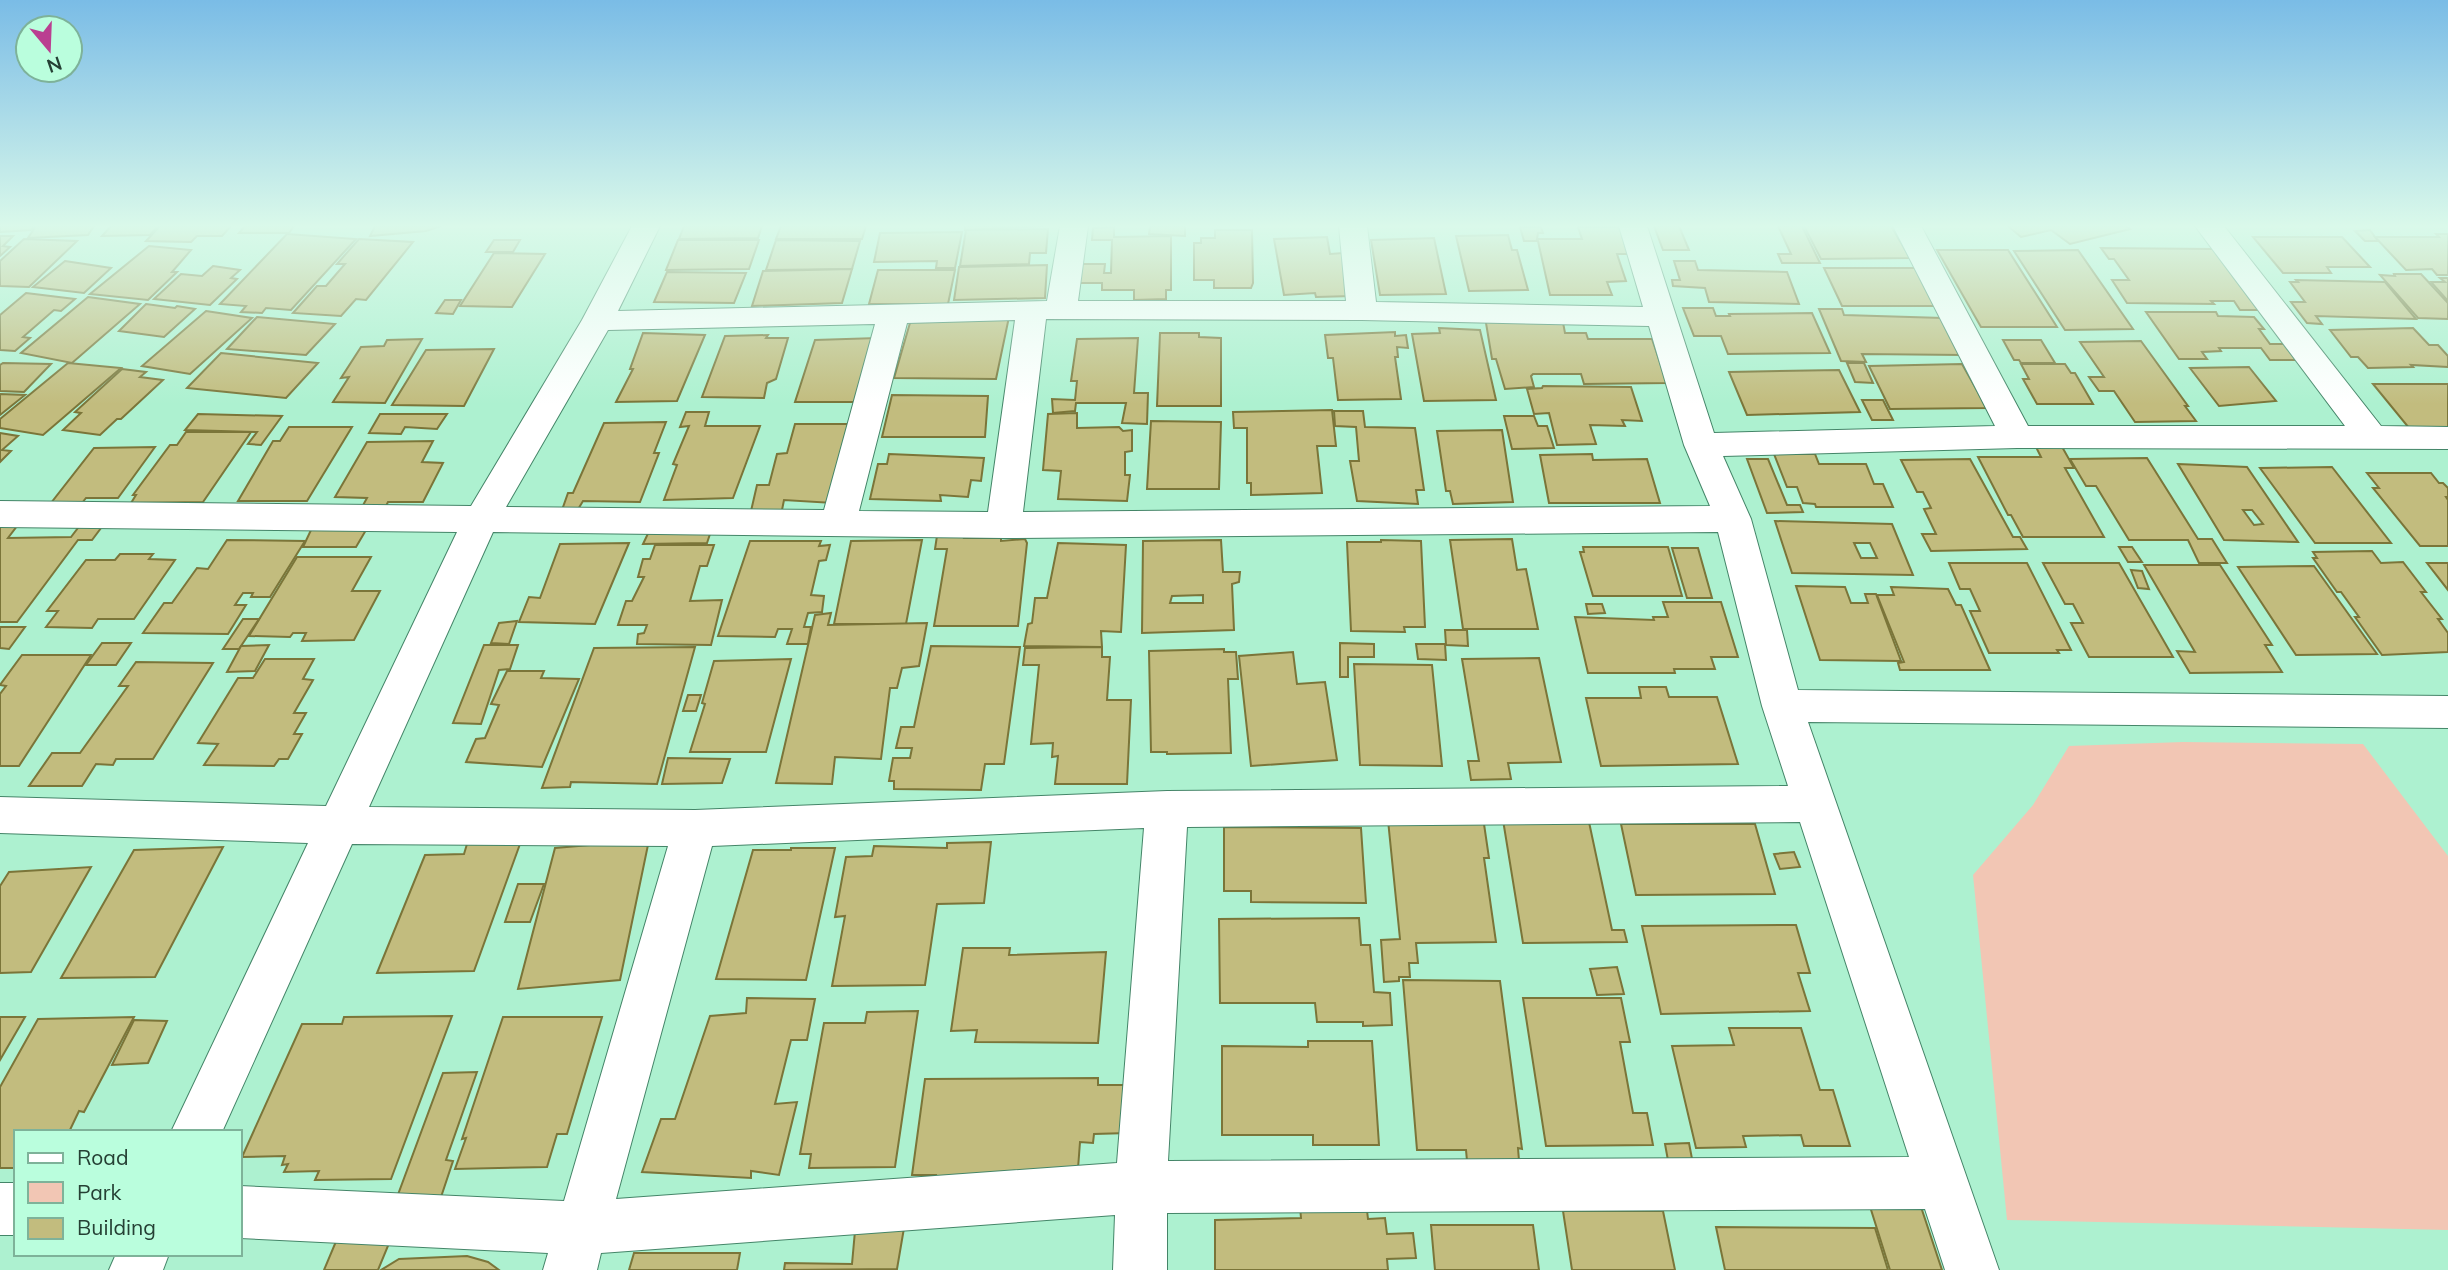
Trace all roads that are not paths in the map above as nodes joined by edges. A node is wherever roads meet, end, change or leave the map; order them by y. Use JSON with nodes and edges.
{"nodes":[{"id":1,"x":616,"y":285,"type":"edge"},
{"id":2,"x":1054,"y":285,"type":"edge"},
{"id":3,"x":1359,"y":285,"type":"edge"},
{"id":4,"x":1652,"y":285,"type":"edge"},
{"id":5,"x":1938,"y":285,"type":"edge"},
{"id":6,"x":2255,"y":285,"type":"edge"},
{"id":7,"x":1046,"y":310,"type":"junction"},
{"id":8,"x":1362,"y":311,"type":"junction"},
{"id":9,"x":894,"y":313,"type":"junction"},
{"id":10,"x":1662,"y":317,"type":"junction"},
{"id":11,"x":598,"y":320,"type":"junction"},
{"id":12,"x":2017,"y":437,"type":"junction"},
{"id":13,"x":2373,"y":439,"type":"junction"},
{"id":14,"x":2448,"y":439,"type":"edge"},
{"id":15,"x":1702,"y":445,"type":"junction"},
{"id":16,"x":0,"y":514,"type":"edge"},
{"id":17,"x":481,"y":519,"type":"junction"},
{"id":18,"x":1733,"y":519,"type":"junction"},
{"id":19,"x":838,"y":523,"type":"junction"},
{"id":20,"x":1004,"y":525,"type":"junction"},
{"id":21,"x":1782,"y":706,"type":"junction"},
{"id":22,"x":2448,"y":712,"type":"edge"},
{"id":23,"x":1815,"y":804,"type":"junction"},
{"id":24,"x":1167,"y":809,"type":"junction"},
{"id":25,"x":0,"y":815,"type":"edge"},
{"id":26,"x":338,"y":825,"type":"junction"},
{"id":27,"x":695,"y":828,"type":"junction"},
{"id":28,"x":197,"y":1130,"type":"edge"},
{"id":29,"x":1942,"y":1183,"type":"junction"},
{"id":30,"x":1141,"y":1187,"type":"junction"},
{"id":31,"x":242,"y":1212,"type":"edge"},
{"id":32,"x":575,"y":1249,"type":"edge"},
{"id":33,"x":1140,"y":1270,"type":"edge"},
{"id":34,"x":1972,"y":1270,"type":"edge"}],
"edges":[{"from":1,"to":11,"type":"street"},
{"from":2,"to":7,"type":"street"},
{"from":3,"to":8,"type":"street"},
{"from":4,"to":10,"type":"street"},
{"from":5,"to":12,"type":"street"},
{"from":6,"to":13,"type":"street"},
{"from":7,"to":8,"type":"street"},
{"from":7,"to":9,"type":"street"},
{"from":7,"to":20,"type":"street"},
{"from":8,"to":10,"type":"street"},
{"from":9,"to":11,"type":"street"},
{"from":9,"to":19,"type":"street"},
{"from":10,"to":15,"type":"street"},
{"from":11,"to":17,"type":"street"},
{"from":12,"to":13,"type":"street"},
{"from":12,"to":15,"type":"street"},
{"from":13,"to":14,"type":"street"},
{"from":15,"to":18,"type":"street"},
{"from":16,"to":17,"type":"street"},
{"from":17,"to":19,"type":"street"},
{"from":17,"to":26,"type":"street"},
{"from":18,"to":20,"type":"street"},
{"from":18,"to":21,"type":"street"},
{"from":19,"to":20,"type":"street"},
{"from":21,"to":22,"type":"street"},
{"from":21,"to":23,"type":"street"},
{"from":23,"to":24,"type":"street"},
{"from":23,"to":29,"type":"street"},
{"from":24,"to":27,"type":"street"},
{"from":24,"to":30,"type":"street"},
{"from":25,"to":26,"type":"street"},
{"from":26,"to":27,"type":"street"},
{"from":26,"to":28,"type":"street"},
{"from":27,"to":32,"type":"street"},
{"from":29,"to":30,"type":"street"},
{"from":29,"to":34,"type":"street"},
{"from":30,"to":32,"type":"street"},
{"from":30,"to":33,"type":"street"},
{"from":31,"to":32,"type":"street"}]}
